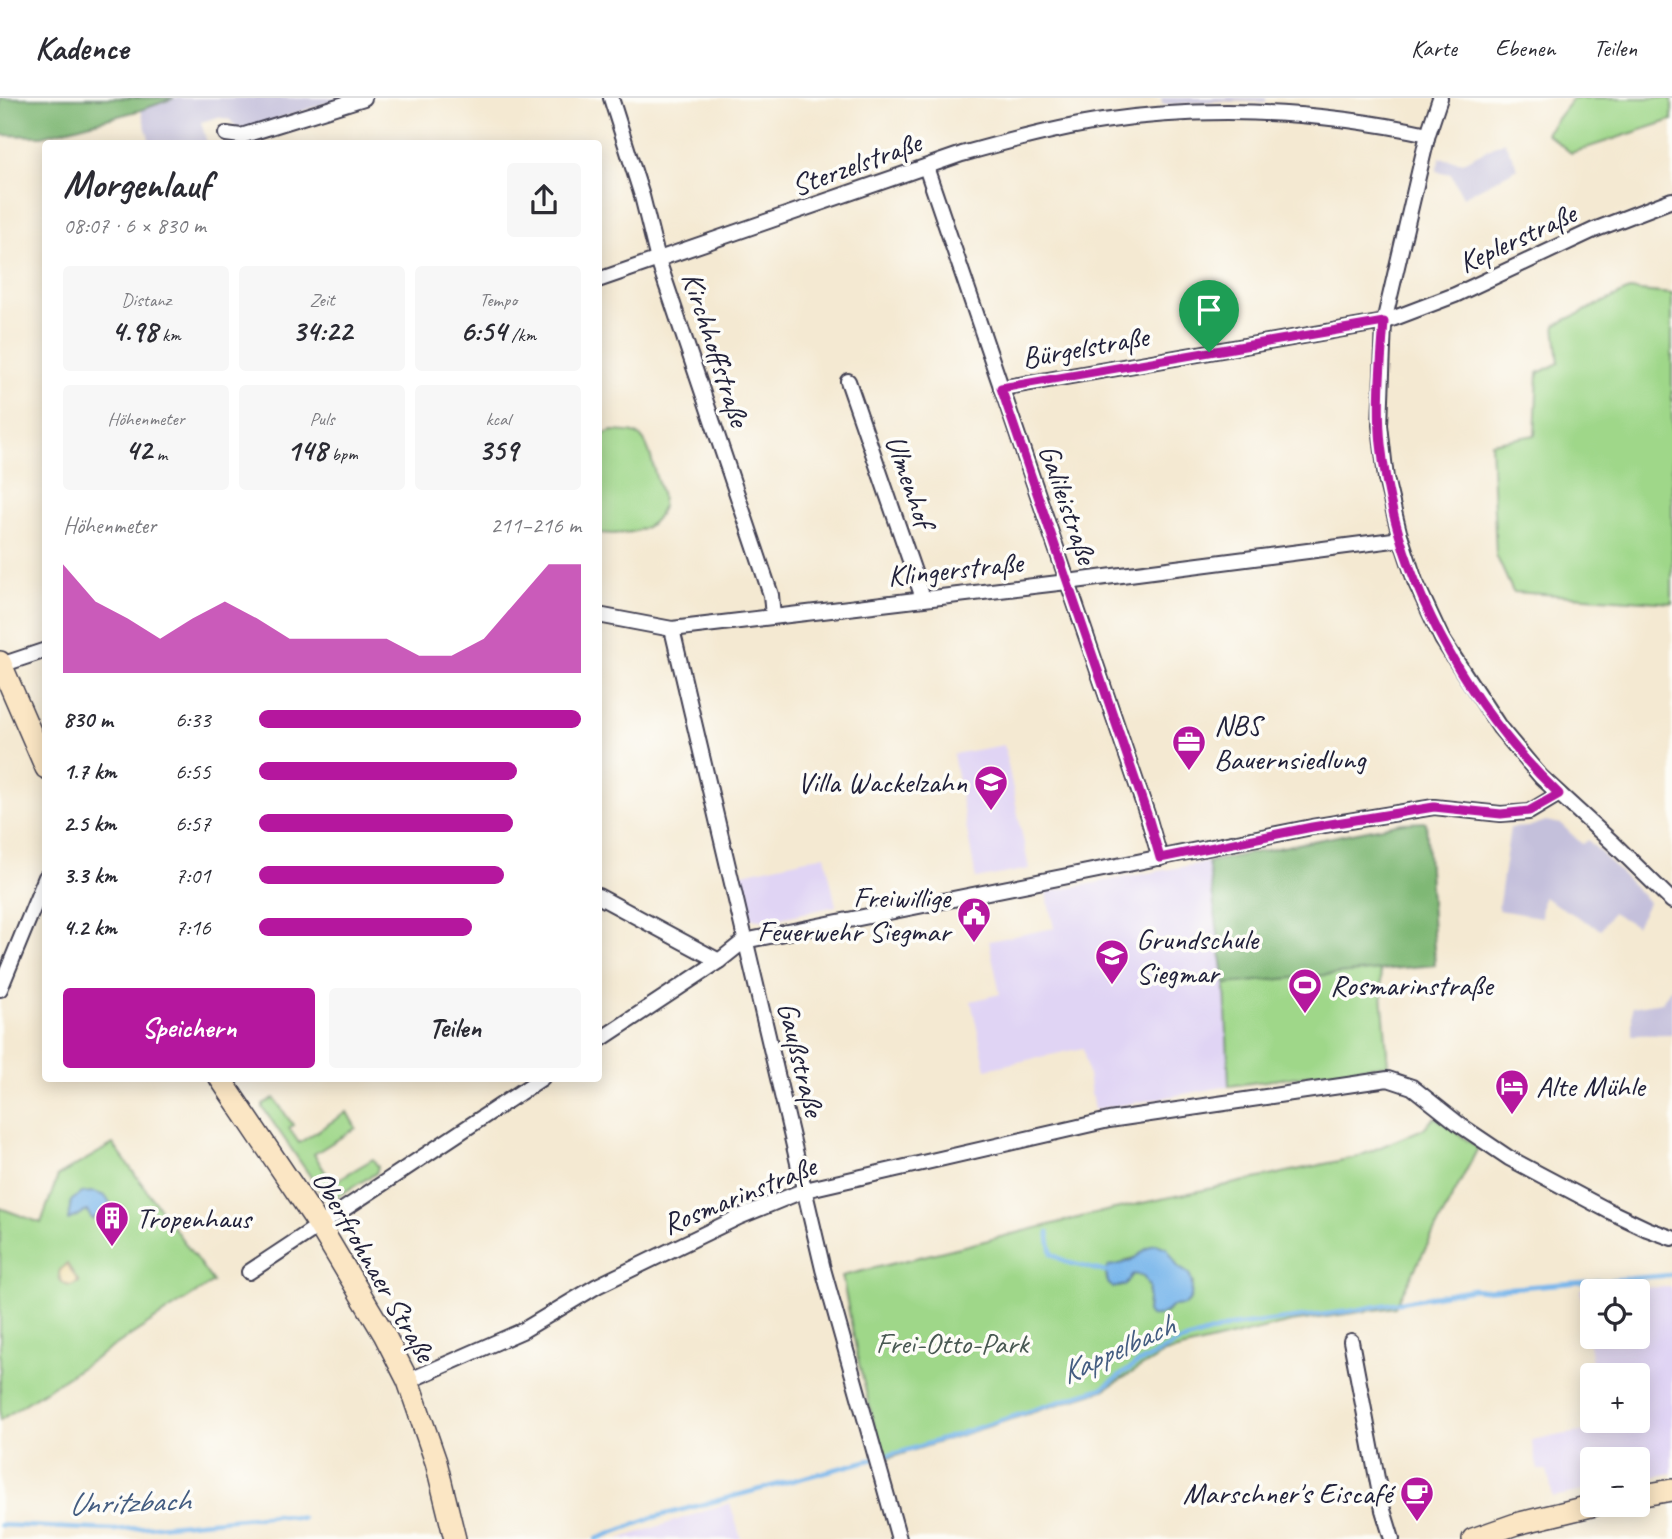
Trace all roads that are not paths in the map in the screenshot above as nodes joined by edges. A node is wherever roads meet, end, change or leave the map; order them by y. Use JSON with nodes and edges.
{"nodes":[{"id":1,"x":364,"y":98,"type":"edge"},
{"id":2,"x":611,"y":98,"type":"edge"},
{"id":3,"x":1440,"y":98,"type":"edge"},
{"id":4,"x":226,"y":134,"type":"dead end"},
{"id":5,"x":1428,"y":134,"type":"junction"},
{"id":6,"x":926,"y":167,"type":"junction"},
{"id":7,"x":1672,"y":200,"type":"edge"},
{"id":8,"x":658,"y":260,"type":"junction"},
{"id":9,"x":602,"y":279,"type":"edge"},
{"id":10,"x":1384,"y":322,"type":"junction"},
{"id":11,"x":848,"y":381,"type":"dead end"},
{"id":12,"x":1001,"y":388,"type":"junction"},
{"id":13,"x":1401,"y":539,"type":"junction"},
{"id":14,"x":1067,"y":582,"type":"junction"},
{"id":15,"x":923,"y":598,"type":"junction"},
{"id":16,"x":602,"y":616,"type":"edge"},
{"id":17,"x":773,"y":617,"type":"junction"},
{"id":18,"x":672,"y":629,"type":"junction"},
{"id":19,"x":42,"y":651,"type":"edge"},
{"id":20,"x":0,"y":664,"type":"edge"},
{"id":21,"x":42,"y":759,"type":"edge"},
{"id":22,"x":1559,"y":794,"type":"junction"},
{"id":23,"x":1160,"y":858,"type":"junction"},
{"id":24,"x":42,"y":887,"type":"edge"},
{"id":25,"x":602,"y":898,"type":"edge"},
{"id":26,"x":1672,"y":901,"type":"edge"},
{"id":27,"x":744,"y":941,"type":"junction"},
{"id":28,"x":719,"y":961,"type":"junction"},
{"id":29,"x":0,"y":989,"type":"edge"},
{"id":30,"x":602,"y":1038,"type":"edge"},
{"id":31,"x":223,"y":1082,"type":"edge"},
{"id":32,"x":536,"y":1082,"type":"edge"},
{"id":33,"x":805,"y":1190,"type":"junction"},
{"id":34,"x":319,"y":1225,"type":"junction"},
{"id":35,"x":1672,"y":1238,"type":"edge"},
{"id":36,"x":249,"y":1272,"type":"dead end"},
{"id":37,"x":1351,"y":1340,"type":"dead end"},
{"id":38,"x":408,"y":1381,"type":"junction"},
{"id":39,"x":1672,"y":1490,"type":"edge"},
{"id":40,"x":1650,"y":1494,"type":"edge"},
{"id":41,"x":1580,"y":1509,"type":"edge"},
{"id":42,"x":455,"y":1539,"type":"edge"},
{"id":43,"x":900,"y":1539,"type":"edge"},
{"id":44,"x":1392,"y":1539,"type":"edge"},
{"id":45,"x":1473,"y":1539,"type":"edge"}],
"edges":[{"from":1,"to":4,"type":"street"},
{"from":2,"to":8,"type":"street","name":"Kirchhoffstraße"},
{"from":3,"to":5,"type":"street"},
{"from":5,"to":6,"type":"street","name":"Sterzelstraße"},
{"from":5,"to":10,"type":"street"},
{"from":6,"to":8,"type":"street","name":"Sterzelstraße"},
{"from":6,"to":12,"type":"street","name":"Galileistraße"},
{"from":7,"to":10,"type":"street","name":"Keplerstraße"},
{"from":8,"to":9,"type":"street","name":"Sterzelstraße"},
{"from":8,"to":17,"type":"street","name":"Kirchhoffstraße"},
{"from":10,"to":12,"type":"street","name":"Bürgelstraße"},
{"from":10,"to":13,"type":"street"},
{"from":11,"to":15,"type":"street","name":"Ulmenhof"},
{"from":12,"to":14,"type":"street","name":"Galileistraße"},
{"from":13,"to":14,"type":"street","name":"Klingerstraße"},
{"from":13,"to":22,"type":"street"},
{"from":14,"to":15,"type":"street","name":"Klingerstraße"},
{"from":14,"to":23,"type":"street","name":"Galileistraße"},
{"from":15,"to":17,"type":"street","name":"Klingerstraße"},
{"from":16,"to":18,"type":"street","name":"Klingerstraße"},
{"from":17,"to":18,"type":"street","name":"Klingerstraße"},
{"from":18,"to":27,"type":"street","name":"Gaußstraße"},
{"from":19,"to":20,"type":"street"},
{"from":20,"to":21,"type":"main road"},
{"from":22,"to":23,"type":"street"},
{"from":22,"to":26,"type":"street"},
{"from":23,"to":27,"type":"street"},
{"from":24,"to":29,"type":"street"},
{"from":25,"to":28,"type":"street"},
{"from":27,"to":28,"type":"street"},
{"from":27,"to":33,"type":"street","name":"Gaußstraße"},
{"from":28,"to":30,"type":"street"},
{"from":31,"to":34,"type":"main road","name":"Oberfrohnaer Straße"},
{"from":32,"to":34,"type":"street"},
{"from":33,"to":35,"type":"street","name":"Rosmarinstraße"},
{"from":33,"to":38,"type":"street","name":"Rosmarinstraße"},
{"from":33,"to":43,"type":"street","name":"Gaußstraße"},
{"from":34,"to":36,"type":"street"},
{"from":34,"to":38,"type":"main road","name":"Oberfrohnaer Straße"},
{"from":37,"to":44,"type":"street"},
{"from":38,"to":42,"type":"main road","name":"Oberfrohnaer Straße"},
{"from":39,"to":40,"type":"main road"},
{"from":41,"to":45,"type":"main road"}]}
